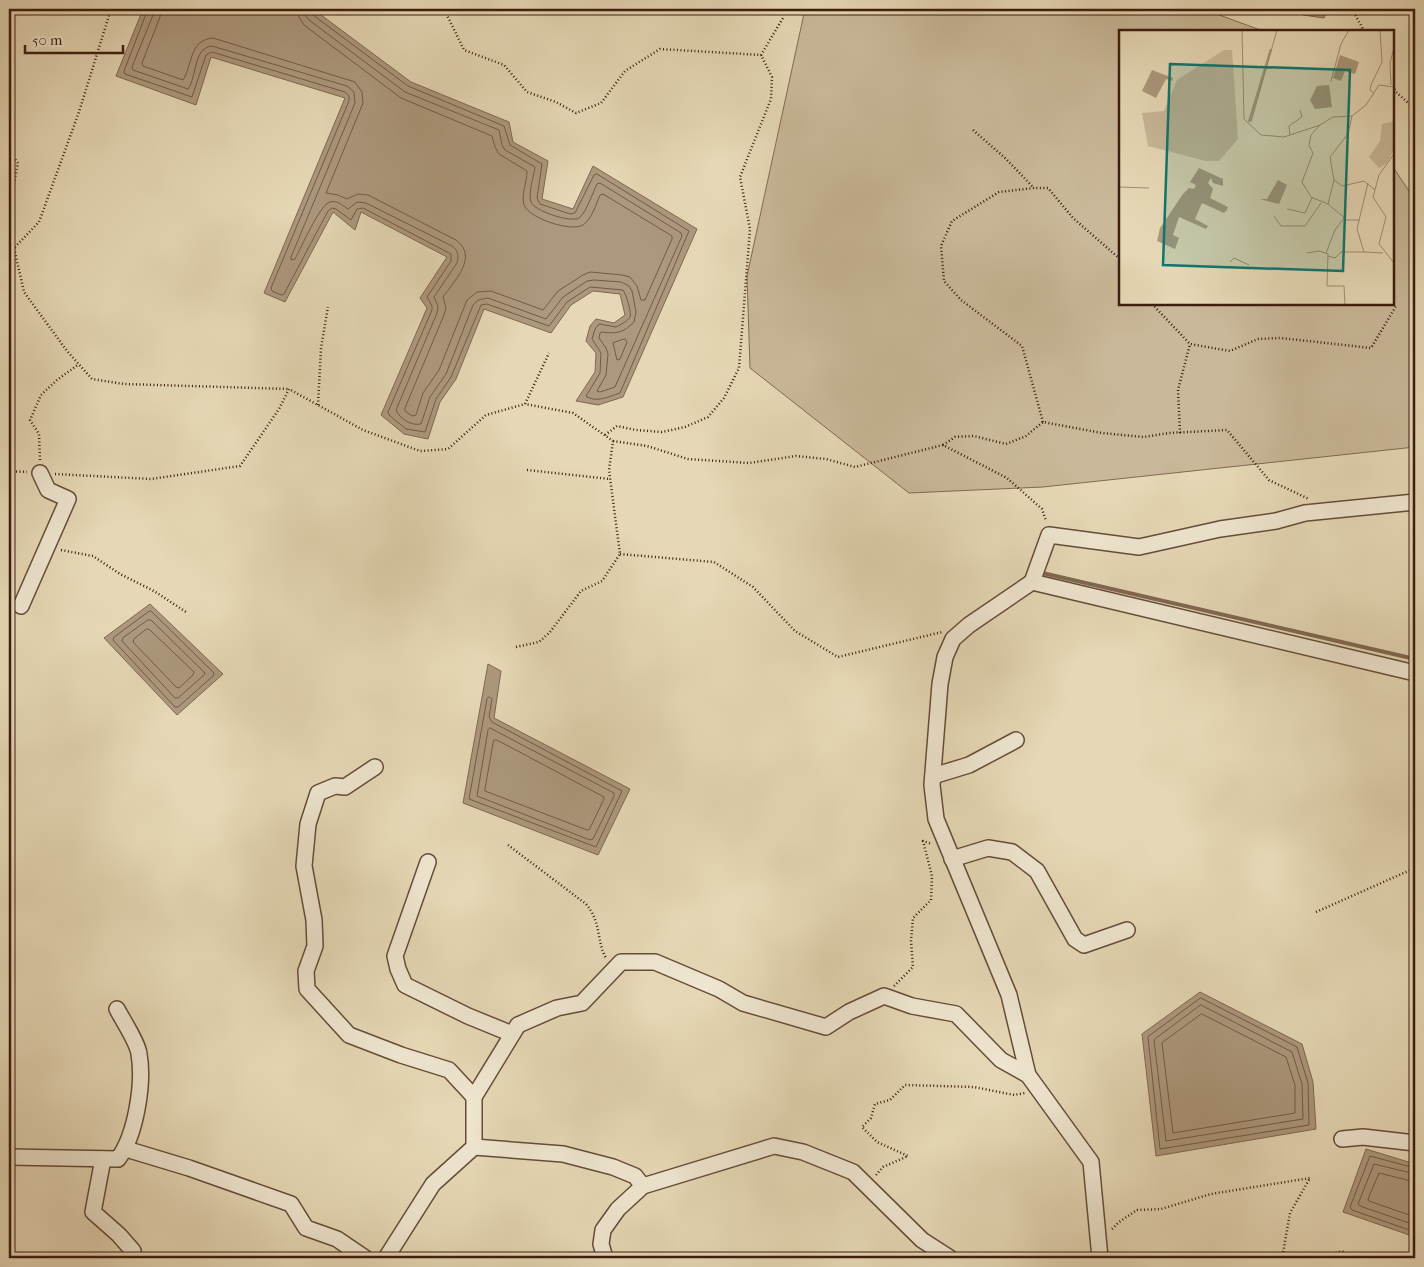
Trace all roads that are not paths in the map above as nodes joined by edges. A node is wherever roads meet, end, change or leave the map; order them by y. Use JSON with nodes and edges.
{"nodes":[{"id":1,"x":40,"y":473,"type":"road end"},
{"id":2,"x":1415,"y":502,"type":"edge"},
{"id":3,"x":1032,"y":582,"type":"junction"},
{"id":4,"x":21,"y":606,"type":"dead end"},
{"id":5,"x":1415,"y":673,"type":"edge"},
{"id":6,"x":1016,"y":740,"type":"dead end"},
{"id":7,"x":375,"y":767,"type":"dead end"},
{"id":8,"x":932,"y":776,"type":"junction"},
{"id":9,"x":950,"y":855,"type":"junction"},
{"id":10,"x":428,"y":862,"type":"dead end"},
{"id":11,"x":1127,"y":930,"type":"dead end"},
{"id":12,"x":116,"y":1009,"type":"dead end"},
{"id":13,"x":512,"y":1034,"type":"junction"},
{"id":14,"x":1031,"y":1079,"type":"junction"},
{"id":15,"x":474,"y":1097,"type":"junction"},
{"id":16,"x":1342,"y":1139,"type":"dead end"},
{"id":17,"x":1415,"y":1143,"type":"edge"},
{"id":18,"x":474,"y":1147,"type":"junction"},
{"id":19,"x":126,"y":1149,"type":"junction"},
{"id":20,"x":9,"y":1158,"type":"edge"},
{"id":21,"x":103,"y":1159,"type":"junction"},
{"id":22,"x":643,"y":1186,"type":"junction"},
{"id":23,"x":130,"y":1258,"type":"edge"},
{"id":24,"x":365,"y":1258,"type":"edge"},
{"id":25,"x":386,"y":1258,"type":"edge"},
{"id":26,"x":605,"y":1258,"type":"edge"},
{"id":27,"x":950,"y":1258,"type":"edge"},
{"id":28,"x":1100,"y":1258,"type":"edge"}],
"edges":[{"from":1,"to":4,"type":"street"},
{"from":2,"to":3,"type":"street"},
{"from":3,"to":5,"type":"street"},
{"from":3,"to":8,"type":"street"},
{"from":6,"to":8,"type":"street"},
{"from":7,"to":15,"type":"street"},
{"from":8,"to":9,"type":"street"},
{"from":9,"to":11,"type":"street"},
{"from":9,"to":14,"type":"street"},
{"from":10,"to":13,"type":"street"},
{"from":12,"to":19,"type":"street"},
{"from":13,"to":14,"type":"street"},
{"from":13,"to":15,"type":"street"},
{"from":14,"to":28,"type":"street"},
{"from":15,"to":18,"type":"street"},
{"from":16,"to":17,"type":"street"},
{"from":18,"to":22,"type":"street"},
{"from":18,"to":25,"type":"street"},
{"from":19,"to":21,"type":"street"},
{"from":19,"to":24,"type":"street"},
{"from":20,"to":21,"type":"street"},
{"from":21,"to":23,"type":"street"},
{"from":22,"to":26,"type":"street"},
{"from":22,"to":27,"type":"street"}]}
